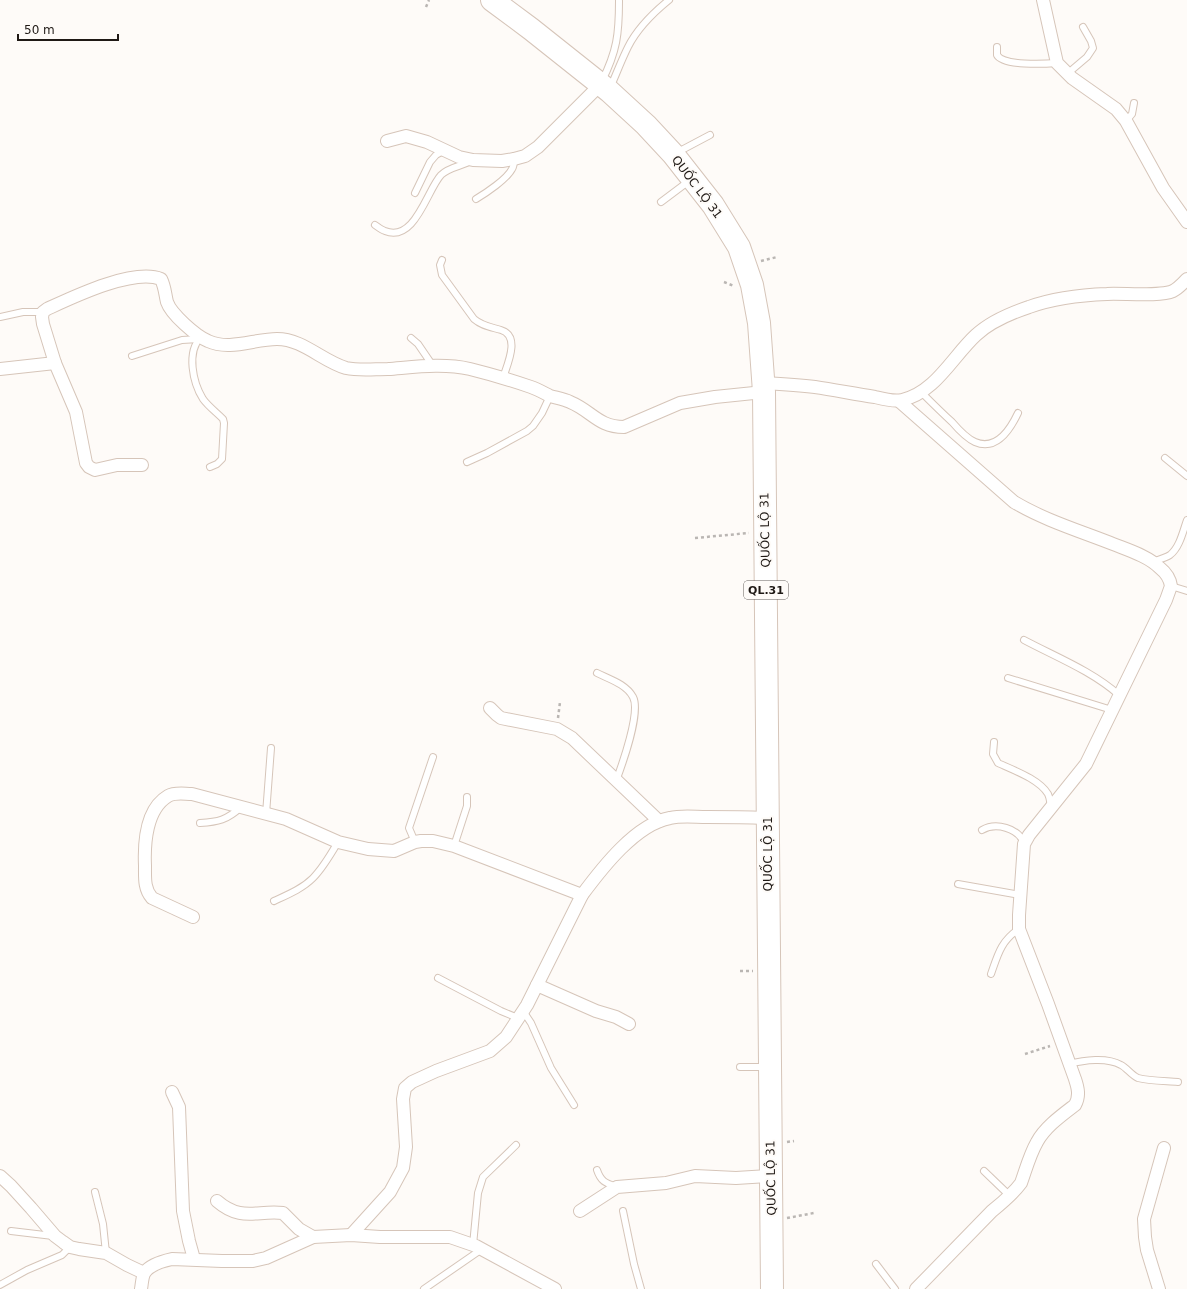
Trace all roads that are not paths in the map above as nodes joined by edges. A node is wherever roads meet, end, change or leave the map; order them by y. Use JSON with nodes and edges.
{"nodes":[{"id":1,"x":492,"y":0,"type":"edge"},
{"id":2,"x":669,"y":0,"type":"edge"},
{"id":3,"x":1043,"y":0,"type":"edge"},
{"id":4,"x":619,"y":1,"type":"dead end"},
{"id":5,"x":1083,"y":27,"type":"dead end"},
{"id":6,"x":997,"y":47,"type":"dead end"},
{"id":7,"x":1057,"y":63,"type":"junction"},
{"id":8,"x":1067,"y":74,"type":"junction"},
{"id":9,"x":604,"y":88,"type":"junction"},
{"id":10,"x":1134,"y":103,"type":"dead end"},
{"id":11,"x":1126,"y":121,"type":"junction"},
{"id":12,"x":710,"y":135,"type":"dead end"},
{"id":13,"x":387,"y":141,"type":"dead end"},
{"id":14,"x":445,"y":150,"type":"junction"},
{"id":15,"x":673,"y":154,"type":"junction"},
{"id":16,"x":514,"y":159,"type":"junction"},
{"id":17,"x":473,"y":160,"type":"junction"},
{"id":18,"x":692,"y":178,"type":"junction"},
{"id":19,"x":415,"y":193,"type":"dead end"},
{"id":20,"x":476,"y":199,"type":"dead end"},
{"id":21,"x":661,"y":202,"type":"dead end"},
{"id":22,"x":1187,"y":222,"type":"edge"},
{"id":23,"x":375,"y":225,"type":"dead end"},
{"id":24,"x":442,"y":260,"type":"dead end"},
{"id":25,"x":1187,"y":279,"type":"edge"},
{"id":26,"x":43,"y":312,"type":"junction"},
{"id":27,"x":0,"y":317,"type":"edge"},
{"id":28,"x":200,"y":338,"type":"junction"},
{"id":29,"x":411,"y":338,"type":"dead end"},
{"id":30,"x":132,"y":356,"type":"dead end"},
{"id":31,"x":55,"y":363,"type":"junction"},
{"id":32,"x":433,"y":366,"type":"junction"},
{"id":33,"x":0,"y":369,"type":"edge"},
{"id":34,"x":503,"y":378,"type":"junction"},
{"id":35,"x":764,"y":388,"type":"junction"},
{"id":36,"x":921,"y":392,"type":"junction"},
{"id":37,"x":550,"y":396,"type":"junction"},
{"id":38,"x":899,"y":401,"type":"junction"},
{"id":39,"x":1018,"y":413,"type":"dead end"},
{"id":40,"x":1165,"y":458,"type":"dead end"},
{"id":41,"x":467,"y":462,"type":"dead end"},
{"id":42,"x":142,"y":465,"type":"dead end"},
{"id":43,"x":210,"y":467,"type":"dead end"},
{"id":44,"x":1187,"y":476,"type":"edge"},
{"id":45,"x":1187,"y":520,"type":"edge"},
{"id":46,"x":1152,"y":562,"type":"junction"},
{"id":47,"x":1171,"y":586,"type":"junction"},
{"id":48,"x":1187,"y":592,"type":"edge"},
{"id":49,"x":1024,"y":640,"type":"dead end"},
{"id":50,"x":597,"y":673,"type":"dead end"},
{"id":51,"x":1008,"y":678,"type":"dead end"},
{"id":52,"x":1119,"y":695,"type":"junction"},
{"id":53,"x":490,"y":708,"type":"dead end"},
{"id":54,"x":1112,"y":710,"type":"junction"},
{"id":55,"x":994,"y":742,"type":"dead end"},
{"id":56,"x":271,"y":748,"type":"dead end"},
{"id":57,"x":433,"y":757,"type":"dead end"},
{"id":58,"x":616,"y":781,"type":"junction"},
{"id":59,"x":467,"y":797,"type":"dead end"},
{"id":60,"x":241,"y":807,"type":"junction"},
{"id":61,"x":1051,"y":808,"type":"junction"},
{"id":62,"x":266,"y":814,"type":"junction"},
{"id":63,"x":768,"y":818,"type":"junction"},
{"id":64,"x":658,"y":821,"type":"junction"},
{"id":65,"x":200,"y":823,"type":"dead end"},
{"id":66,"x":982,"y":830,"type":"dead end"},
{"id":67,"x":338,"y":842,"type":"junction"},
{"id":68,"x":415,"y":842,"type":"junction"},
{"id":69,"x":1024,"y":844,"type":"junction"},
{"id":70,"x":454,"y":846,"type":"junction"},
{"id":71,"x":958,"y":884,"type":"dead end"},
{"id":72,"x":582,"y":895,"type":"junction"},
{"id":73,"x":1020,"y":895,"type":"junction"},
{"id":74,"x":274,"y":901,"type":"dead end"},
{"id":75,"x":193,"y":917,"type":"dead end"},
{"id":76,"x":1019,"y":929,"type":"junction"},
{"id":77,"x":991,"y":974,"type":"dead end"},
{"id":78,"x":438,"y":978,"type":"dead end"},
{"id":79,"x":537,"y":986,"type":"junction"},
{"id":80,"x":521,"y":1015,"type":"junction"},
{"id":81,"x":628,"y":1024,"type":"dead end"},
{"id":82,"x":1069,"y":1064,"type":"junction"},
{"id":83,"x":740,"y":1067,"type":"dead end"},
{"id":84,"x":770,"y":1067,"type":"junction"},
{"id":85,"x":1178,"y":1082,"type":"dead end"},
{"id":86,"x":172,"y":1092,"type":"dead end"},
{"id":87,"x":574,"y":1105,"type":"dead end"},
{"id":88,"x":516,"y":1145,"type":"dead end"},
{"id":89,"x":1164,"y":1148,"type":"dead end"},
{"id":90,"x":597,"y":1170,"type":"dead end"},
{"id":91,"x":984,"y":1171,"type":"dead end"},
{"id":92,"x":0,"y":1176,"type":"edge"},
{"id":93,"x":770,"y":1176,"type":"junction"},
{"id":94,"x":617,"y":1187,"type":"junction"},
{"id":95,"x":95,"y":1192,"type":"dead end"},
{"id":96,"x":1010,"y":1196,"type":"junction"},
{"id":97,"x":217,"y":1201,"type":"dead end"},
{"id":98,"x":580,"y":1211,"type":"dead end"},
{"id":99,"x":623,"y":1211,"type":"dead end"},
{"id":100,"x":11,"y":1231,"type":"dead end"},
{"id":101,"x":55,"y":1236,"type":"junction"},
{"id":102,"x":351,"y":1236,"type":"junction"},
{"id":103,"x":313,"y":1237,"type":"junction"},
{"id":104,"x":70,"y":1247,"type":"junction"},
{"id":105,"x":478,"y":1247,"type":"junction"},
{"id":106,"x":106,"y":1253,"type":"junction"},
{"id":107,"x":194,"y":1259,"type":"junction"},
{"id":108,"x":876,"y":1264,"type":"dead end"},
{"id":109,"x":144,"y":1273,"type":"junction"},
{"id":110,"x":0,"y":1285,"type":"edge"},
{"id":111,"x":141,"y":1289,"type":"edge"},
{"id":112,"x":424,"y":1289,"type":"edge"},
{"id":113,"x":555,"y":1289,"type":"edge"},
{"id":114,"x":641,"y":1289,"type":"edge"},
{"id":115,"x":772,"y":1289,"type":"edge"},
{"id":116,"x":895,"y":1289,"type":"edge"},
{"id":117,"x":916,"y":1289,"type":"edge"},
{"id":118,"x":1160,"y":1289,"type":"edge"}],
"edges":[{"from":1,"to":9,"type":"highway","name":"QUỐC LỘ 31","number":"QL.31"},
{"from":2,"to":9,"type":"lane"},
{"from":3,"to":7,"type":"street"},
{"from":4,"to":9,"type":"lane"},
{"from":5,"to":8,"type":"lane"},
{"from":6,"to":7,"type":"lane"},
{"from":7,"to":8,"type":"street"},
{"from":8,"to":11,"type":"street"},
{"from":9,"to":15,"type":"highway","name":"QUỐC LỘ 31","number":"QL.31"},
{"from":9,"to":16,"type":"street"},
{"from":10,"to":11,"type":"lane"},
{"from":11,"to":22,"type":"street"},
{"from":12,"to":15,"type":"lane"},
{"from":13,"to":14,"type":"street"},
{"from":14,"to":17,"type":"street"},
{"from":14,"to":19,"type":"lane"},
{"from":15,"to":18,"type":"highway","name":"QUỐC LỘ 31","number":"QL.31"},
{"from":16,"to":17,"type":"street"},
{"from":16,"to":20,"type":"lane"},
{"from":17,"to":23,"type":"lane"},
{"from":18,"to":21,"type":"lane"},
{"from":18,"to":35,"type":"highway","name":"QUỐC LỘ 31","number":"QL.31"},
{"from":24,"to":34,"type":"lane"},
{"from":25,"to":36,"type":"street"},
{"from":26,"to":27,"type":"lane"},
{"from":26,"to":28,"type":"street"},
{"from":26,"to":31,"type":"street"},
{"from":28,"to":30,"type":"lane"},
{"from":28,"to":32,"type":"street"},
{"from":28,"to":43,"type":"lane"},
{"from":29,"to":32,"type":"lane"},
{"from":31,"to":33,"type":"street"},
{"from":31,"to":42,"type":"street"},
{"from":32,"to":34,"type":"street"},
{"from":34,"to":37,"type":"street"},
{"from":35,"to":37,"type":"street"},
{"from":35,"to":38,"type":"street"},
{"from":35,"to":63,"type":"highway","name":"QUỐC LỘ 31","number":"QL.31"},
{"from":36,"to":38,"type":"street"},
{"from":36,"to":39,"type":"lane"},
{"from":37,"to":41,"type":"lane"},
{"from":38,"to":46,"type":"street"},
{"from":40,"to":44,"type":"lane"},
{"from":45,"to":46,"type":"lane"},
{"from":46,"to":47,"type":"street"},
{"from":47,"to":48,"type":"lane"},
{"from":47,"to":52,"type":"street"},
{"from":49,"to":52,"type":"lane"},
{"from":50,"to":58,"type":"lane"},
{"from":51,"to":54,"type":"lane"},
{"from":52,"to":54,"type":"street"},
{"from":53,"to":58,"type":"street"},
{"from":54,"to":61,"type":"street"},
{"from":55,"to":61,"type":"lane"},
{"from":56,"to":62,"type":"lane"},
{"from":57,"to":68,"type":"lane"},
{"from":58,"to":64,"type":"street"},
{"from":59,"to":70,"type":"lane"},
{"from":60,"to":62,"type":"street"},
{"from":60,"to":65,"type":"lane"},
{"from":60,"to":75,"type":"street"},
{"from":61,"to":69,"type":"street"},
{"from":62,"to":67,"type":"street"},
{"from":63,"to":64,"type":"street"},
{"from":63,"to":84,"type":"highway","name":"QUỐC LỘ 31","number":"QL.31"},
{"from":64,"to":72,"type":"street"},
{"from":66,"to":69,"type":"lane"},
{"from":67,"to":68,"type":"street"},
{"from":67,"to":74,"type":"lane"},
{"from":68,"to":70,"type":"street"},
{"from":69,"to":73,"type":"street"},
{"from":70,"to":72,"type":"street"},
{"from":71,"to":73,"type":"lane"},
{"from":72,"to":79,"type":"street"},
{"from":73,"to":76,"type":"street"},
{"from":76,"to":77,"type":"lane"},
{"from":76,"to":82,"type":"street"},
{"from":78,"to":80,"type":"lane"},
{"from":79,"to":80,"type":"street"},
{"from":79,"to":81,"type":"street"},
{"from":80,"to":87,"type":"lane"},
{"from":80,"to":102,"type":"street"},
{"from":82,"to":85,"type":"lane"},
{"from":82,"to":96,"type":"street"},
{"from":83,"to":84,"type":"lane"},
{"from":84,"to":93,"type":"highway","name":"QUỐC LỘ 31","number":"QL.31"},
{"from":86,"to":107,"type":"street"},
{"from":88,"to":105,"type":"lane"},
{"from":89,"to":118,"type":"street"},
{"from":90,"to":94,"type":"lane"},
{"from":91,"to":96,"type":"lane"},
{"from":92,"to":101,"type":"street"},
{"from":93,"to":94,"type":"street"},
{"from":93,"to":115,"type":"highway","name":"QUỐC LỘ 31","number":"QL.31"},
{"from":94,"to":98,"type":"street"},
{"from":95,"to":106,"type":"lane"},
{"from":96,"to":117,"type":"street"},
{"from":97,"to":103,"type":"street"},
{"from":99,"to":114,"type":"lane"},
{"from":100,"to":101,"type":"lane"},
{"from":101,"to":104,"type":"street"},
{"from":102,"to":103,"type":"street"},
{"from":102,"to":105,"type":"street"},
{"from":103,"to":107,"type":"street"},
{"from":104,"to":106,"type":"street"},
{"from":104,"to":110,"type":"lane"},
{"from":105,"to":112,"type":"lane"},
{"from":105,"to":113,"type":"street"},
{"from":106,"to":109,"type":"street"},
{"from":107,"to":109,"type":"street"},
{"from":108,"to":116,"type":"lane"},
{"from":109,"to":111,"type":"street"}]}
